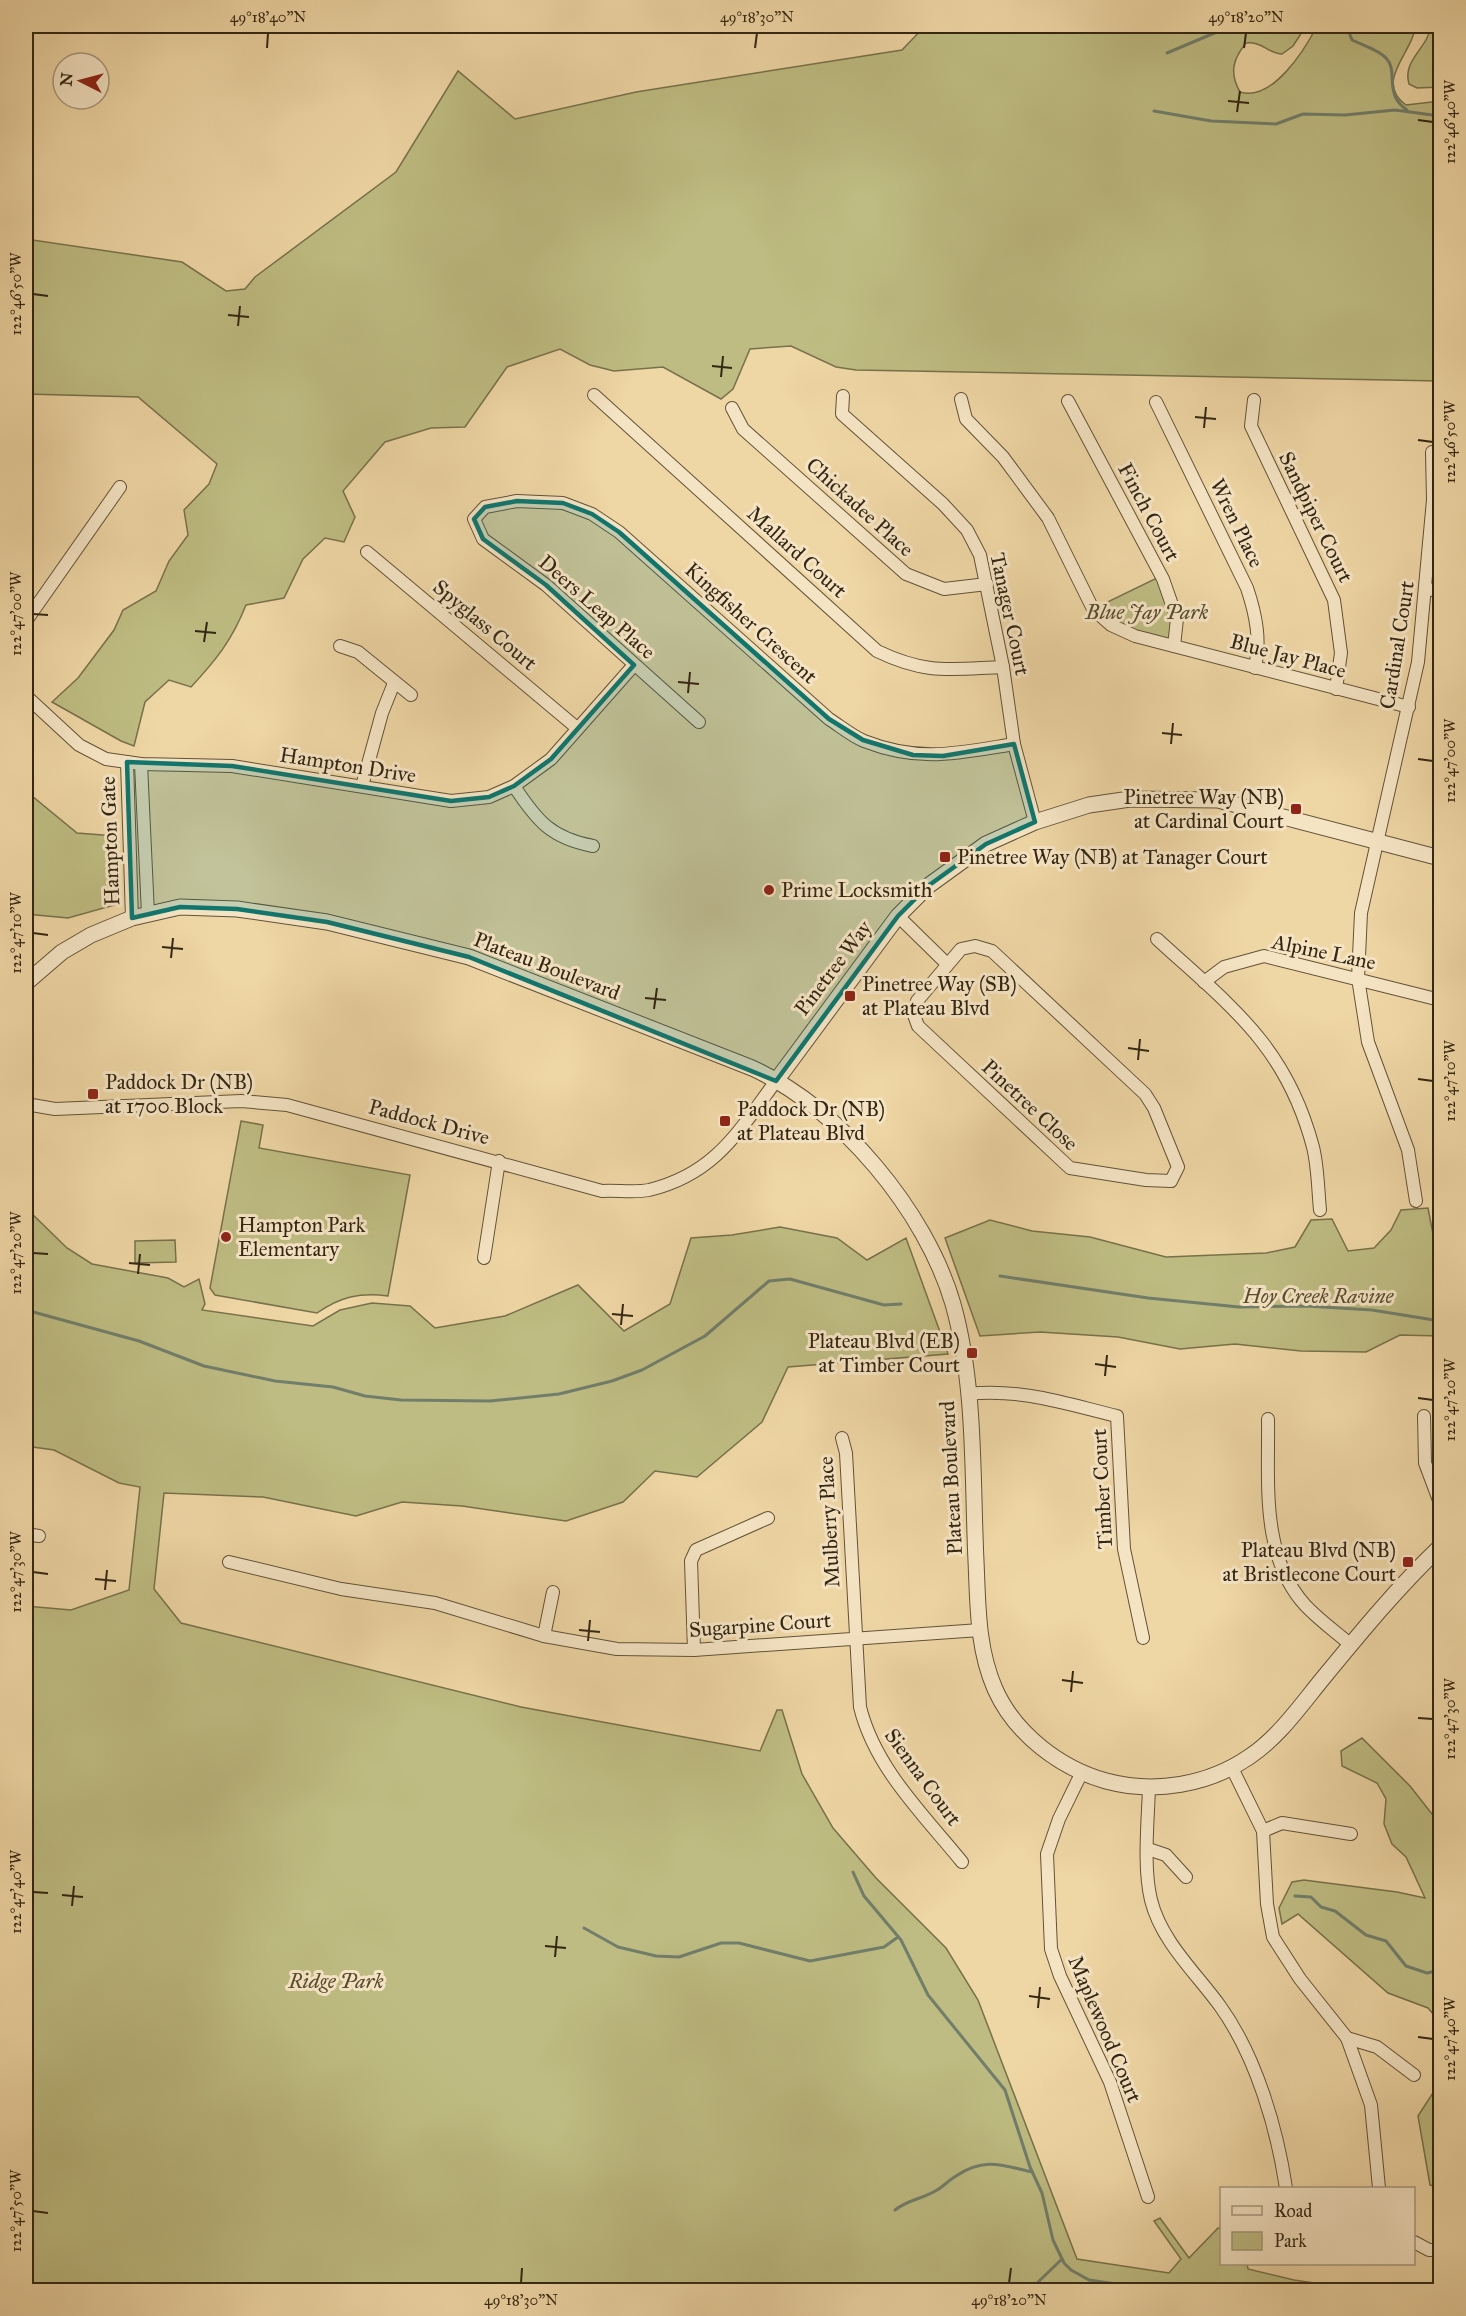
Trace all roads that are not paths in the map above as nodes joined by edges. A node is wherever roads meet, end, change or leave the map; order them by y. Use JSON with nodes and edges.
{"nodes":[{"id":1,"x":594,"y":395,"type":"dead end"},
{"id":2,"x":843,"y":396,"type":"dead end"},
{"id":3,"x":961,"y":399,"type":"dead end"},
{"id":4,"x":1254,"y":400,"type":"dead end"},
{"id":5,"x":1068,"y":401,"type":"dead end"},
{"id":6,"x":1156,"y":402,"type":"dead end"},
{"id":7,"x":732,"y":408,"type":"dead end"},
{"id":8,"x":1432,"y":452,"type":"dead end"},
{"id":9,"x":120,"y":487,"type":"dead end"},
{"id":10,"x":474,"y":519,"type":"joint"},
{"id":11,"x":367,"y":552,"type":"dead end"},
{"id":12,"x":987,"y":584,"type":"junction"},
{"id":13,"x":1427,"y":590,"type":"junction"},
{"id":14,"x":1440,"y":591,"type":"edge"},
{"id":15,"x":26,"y":621,"type":"edge"},
{"id":16,"x":340,"y":646,"type":"dead end"},
{"id":17,"x":1174,"y":646,"type":"junction"},
{"id":18,"x":634,"y":665,"type":"junction"},
{"id":19,"x":1003,"y":667,"type":"junction"},
{"id":20,"x":1255,"y":668,"type":"junction"},
{"id":21,"x":394,"y":683,"type":"junction"},
{"id":22,"x":1336,"y":688,"type":"junction"},
{"id":23,"x":411,"y":694,"type":"dead end"},
{"id":24,"x":26,"y":696,"type":"edge"},
{"id":25,"x":1408,"y":707,"type":"junction"},
{"id":26,"x":699,"y":722,"type":"dead end"},
{"id":27,"x":577,"y":728,"type":"junction"},
{"id":28,"x":1014,"y":744,"type":"junction"},
{"id":29,"x":127,"y":762,"type":"junction"},
{"id":30,"x":141,"y":764,"type":"junction"},
{"id":31,"x":362,"y":786,"type":"junction"},
{"id":32,"x":514,"y":786,"type":"junction"},
{"id":33,"x":1035,"y":822,"type":"junction"},
{"id":34,"x":1377,"y":841,"type":"junction"},
{"id":35,"x":593,"y":846,"type":"dead end"},
{"id":36,"x":1440,"y":858,"type":"edge"},
{"id":37,"x":148,"y":914,"type":"junction"},
{"id":38,"x":898,"y":916,"type":"junction"},
{"id":39,"x":132,"y":918,"type":"junction"},
{"id":40,"x":1157,"y":939,"type":"dead end"},
{"id":41,"x":947,"y":964,"type":"junction"},
{"id":42,"x":1358,"y":978,"type":"junction"},
{"id":43,"x":1204,"y":982,"type":"junction"},
{"id":44,"x":26,"y":983,"type":"edge"},
{"id":45,"x":1440,"y":1000,"type":"edge"},
{"id":46,"x":776,"y":1081,"type":"junction"},
{"id":47,"x":26,"y":1104,"type":"edge"},
{"id":48,"x":499,"y":1161,"type":"junction"},
{"id":49,"x":1416,"y":1201,"type":"dead end"},
{"id":50,"x":1320,"y":1210,"type":"dead end"},
{"id":51,"x":484,"y":1258,"type":"dead end"},
{"id":52,"x":968,"y":1394,"type":"junction"},
{"id":53,"x":1424,"y":1416,"type":"dead end"},
{"id":54,"x":1268,"y":1419,"type":"dead end"},
{"id":55,"x":842,"y":1438,"type":"dead end"},
{"id":56,"x":1440,"y":1503,"type":"edge"},
{"id":57,"x":768,"y":1518,"type":"dead end"},
{"id":58,"x":26,"y":1534,"type":"edge"},
{"id":59,"x":39,"y":1536,"type":"dead end"},
{"id":60,"x":1440,"y":1547,"type":"edge"},
{"id":61,"x":229,"y":1562,"type":"dead end"},
{"id":62,"x":553,"y":1592,"type":"dead end"},
{"id":63,"x":980,"y":1630,"type":"junction"},
{"id":64,"x":544,"y":1636,"type":"junction"},
{"id":65,"x":1143,"y":1638,"type":"dead end"},
{"id":66,"x":855,"y":1639,"type":"junction"},
{"id":67,"x":1351,"y":1645,"type":"junction"},
{"id":68,"x":694,"y":1650,"type":"junction"},
{"id":69,"x":1232,"y":1768,"type":"junction"},
{"id":70,"x":1082,"y":1772,"type":"junction"},
{"id":71,"x":1149,"y":1787,"type":"junction"},
{"id":72,"x":1263,"y":1831,"type":"junction"},
{"id":73,"x":1351,"y":1834,"type":"dead end"},
{"id":74,"x":1148,"y":1849,"type":"junction"},
{"id":75,"x":962,"y":1862,"type":"dead end"},
{"id":76,"x":1186,"y":1877,"type":"dead end"},
{"id":77,"x":1347,"y":2038,"type":"junction"},
{"id":78,"x":1414,"y":2075,"type":"dead end"},
{"id":79,"x":1286,"y":2187,"type":"edge"},
{"id":80,"x":1379,"y":2187,"type":"edge"},
{"id":81,"x":1148,"y":2197,"type":"dead end"},
{"id":82,"x":1415,"y":2243,"type":"edge"},
{"id":83,"x":1440,"y":2250,"type":"edge"}],
"edges":[{"from":1,"to":19,"type":"street","name":"Mallard Court"},
{"from":2,"to":12,"type":"street","name":"Tanager Court"},
{"from":3,"to":17,"type":"street","name":"Blue Jay Place"},
{"from":4,"to":22,"type":"street","name":"Sandpiper Court"},
{"from":5,"to":17,"type":"street","name":"Finch Court"},
{"from":6,"to":20,"type":"street","name":"Wren Place"},
{"from":7,"to":12,"type":"street","name":"Chickadee Place"},
{"from":8,"to":13,"type":"street","name":"Cardinal Court"},
{"from":9,"to":15,"type":"street"},
{"from":10,"to":18,"type":"street","name":"Deers Leap Place"},
{"from":10,"to":28,"type":"street","name":"Kingfisher Crescent"},
{"from":11,"to":27,"type":"street","name":"Spyglass Court"},
{"from":12,"to":19,"type":"street","name":"Tanager Court"},
{"from":13,"to":14,"type":"street"},
{"from":13,"to":25,"type":"street","name":"Cardinal Court"},
{"from":16,"to":21,"type":"street"},
{"from":17,"to":20,"type":"street","name":"Blue Jay Place"},
{"from":18,"to":26,"type":"street","name":"Deers Leap Place"},
{"from":18,"to":27,"type":"street","name":"Hampton Drive"},
{"from":19,"to":28,"type":"street","name":"Tanager Court"},
{"from":20,"to":22,"type":"street","name":"Blue Jay Place"},
{"from":21,"to":23,"type":"street"},
{"from":21,"to":31,"type":"street"},
{"from":22,"to":25,"type":"street","name":"Blue Jay Place"},
{"from":24,"to":29,"type":"street","name":"Hampton Drive"},
{"from":25,"to":34,"type":"street","name":"Cardinal Court"},
{"from":27,"to":32,"type":"street","name":"Hampton Drive"},
{"from":28,"to":33,"type":"street","name":"Tanager Court"},
{"from":29,"to":30,"type":"street","name":"Hampton Drive"},
{"from":29,"to":39,"type":"street","name":"Hampton Gate"},
{"from":30,"to":31,"type":"street","name":"Hampton Drive"},
{"from":30,"to":37,"type":"street","name":"Hampton Gate"},
{"from":31,"to":32,"type":"street","name":"Hampton Drive"},
{"from":32,"to":35,"type":"street"},
{"from":33,"to":34,"type":"street","name":"Pinetree Way"},
{"from":33,"to":38,"type":"street","name":"Pinetree Way"},
{"from":34,"to":36,"type":"street","name":"Pinetree Way"},
{"from":34,"to":42,"type":"street","name":"Cardinal Court"},
{"from":37,"to":39,"type":"street","name":"Plateau Boulevard"},
{"from":37,"to":46,"type":"street","name":"Plateau Boulevard"},
{"from":38,"to":41,"type":"street"},
{"from":38,"to":46,"type":"street","name":"Pinetree Way"},
{"from":39,"to":44,"type":"street","name":"Plateau Boulevard"},
{"from":40,"to":43,"type":"street"},
{"from":41,"to":41,"type":"street","name":"Pinetree Close"},
{"from":42,"to":43,"type":"street","name":"Alpine Lane"},
{"from":42,"to":45,"type":"street","name":"Alpine Lane"},
{"from":42,"to":49,"type":"street","name":"Cardinal Court"},
{"from":43,"to":50,"type":"street"},
{"from":46,"to":48,"type":"street","name":"Paddock Drive"},
{"from":46,"to":52,"type":"street","name":"Plateau Boulevard"},
{"from":47,"to":48,"type":"street","name":"Paddock Drive"},
{"from":48,"to":51,"type":"street"},
{"from":52,"to":63,"type":"street","name":"Plateau Boulevard"},
{"from":52,"to":65,"type":"street","name":"Timber Court"},
{"from":53,"to":56,"type":"street"},
{"from":54,"to":67,"type":"street"},
{"from":55,"to":66,"type":"street","name":"Mulberry Place"},
{"from":57,"to":68,"type":"street"},
{"from":58,"to":59,"type":"street"},
{"from":60,"to":67,"type":"street","name":"Plateau Boulevard"},
{"from":61,"to":64,"type":"street","name":"Sugarpine Court"},
{"from":62,"to":64,"type":"street"},
{"from":63,"to":66,"type":"street","name":"Sugarpine Court"},
{"from":63,"to":70,"type":"street","name":"Plateau Boulevard"},
{"from":64,"to":68,"type":"street","name":"Sugarpine Court"},
{"from":66,"to":68,"type":"street","name":"Sugarpine Court"},
{"from":66,"to":75,"type":"street","name":"Sienna Court"},
{"from":67,"to":69,"type":"street","name":"Plateau Boulevard"},
{"from":69,"to":71,"type":"street","name":"Plateau Boulevard"},
{"from":69,"to":72,"type":"street"},
{"from":70,"to":71,"type":"street","name":"Plateau Boulevard"},
{"from":70,"to":81,"type":"street","name":"Maplewood Court"},
{"from":71,"to":74,"type":"street"},
{"from":72,"to":73,"type":"street"},
{"from":72,"to":77,"type":"street"},
{"from":74,"to":76,"type":"street"},
{"from":74,"to":79,"type":"street"},
{"from":77,"to":78,"type":"street"},
{"from":77,"to":80,"type":"street"},
{"from":82,"to":83,"type":"street"}]}
